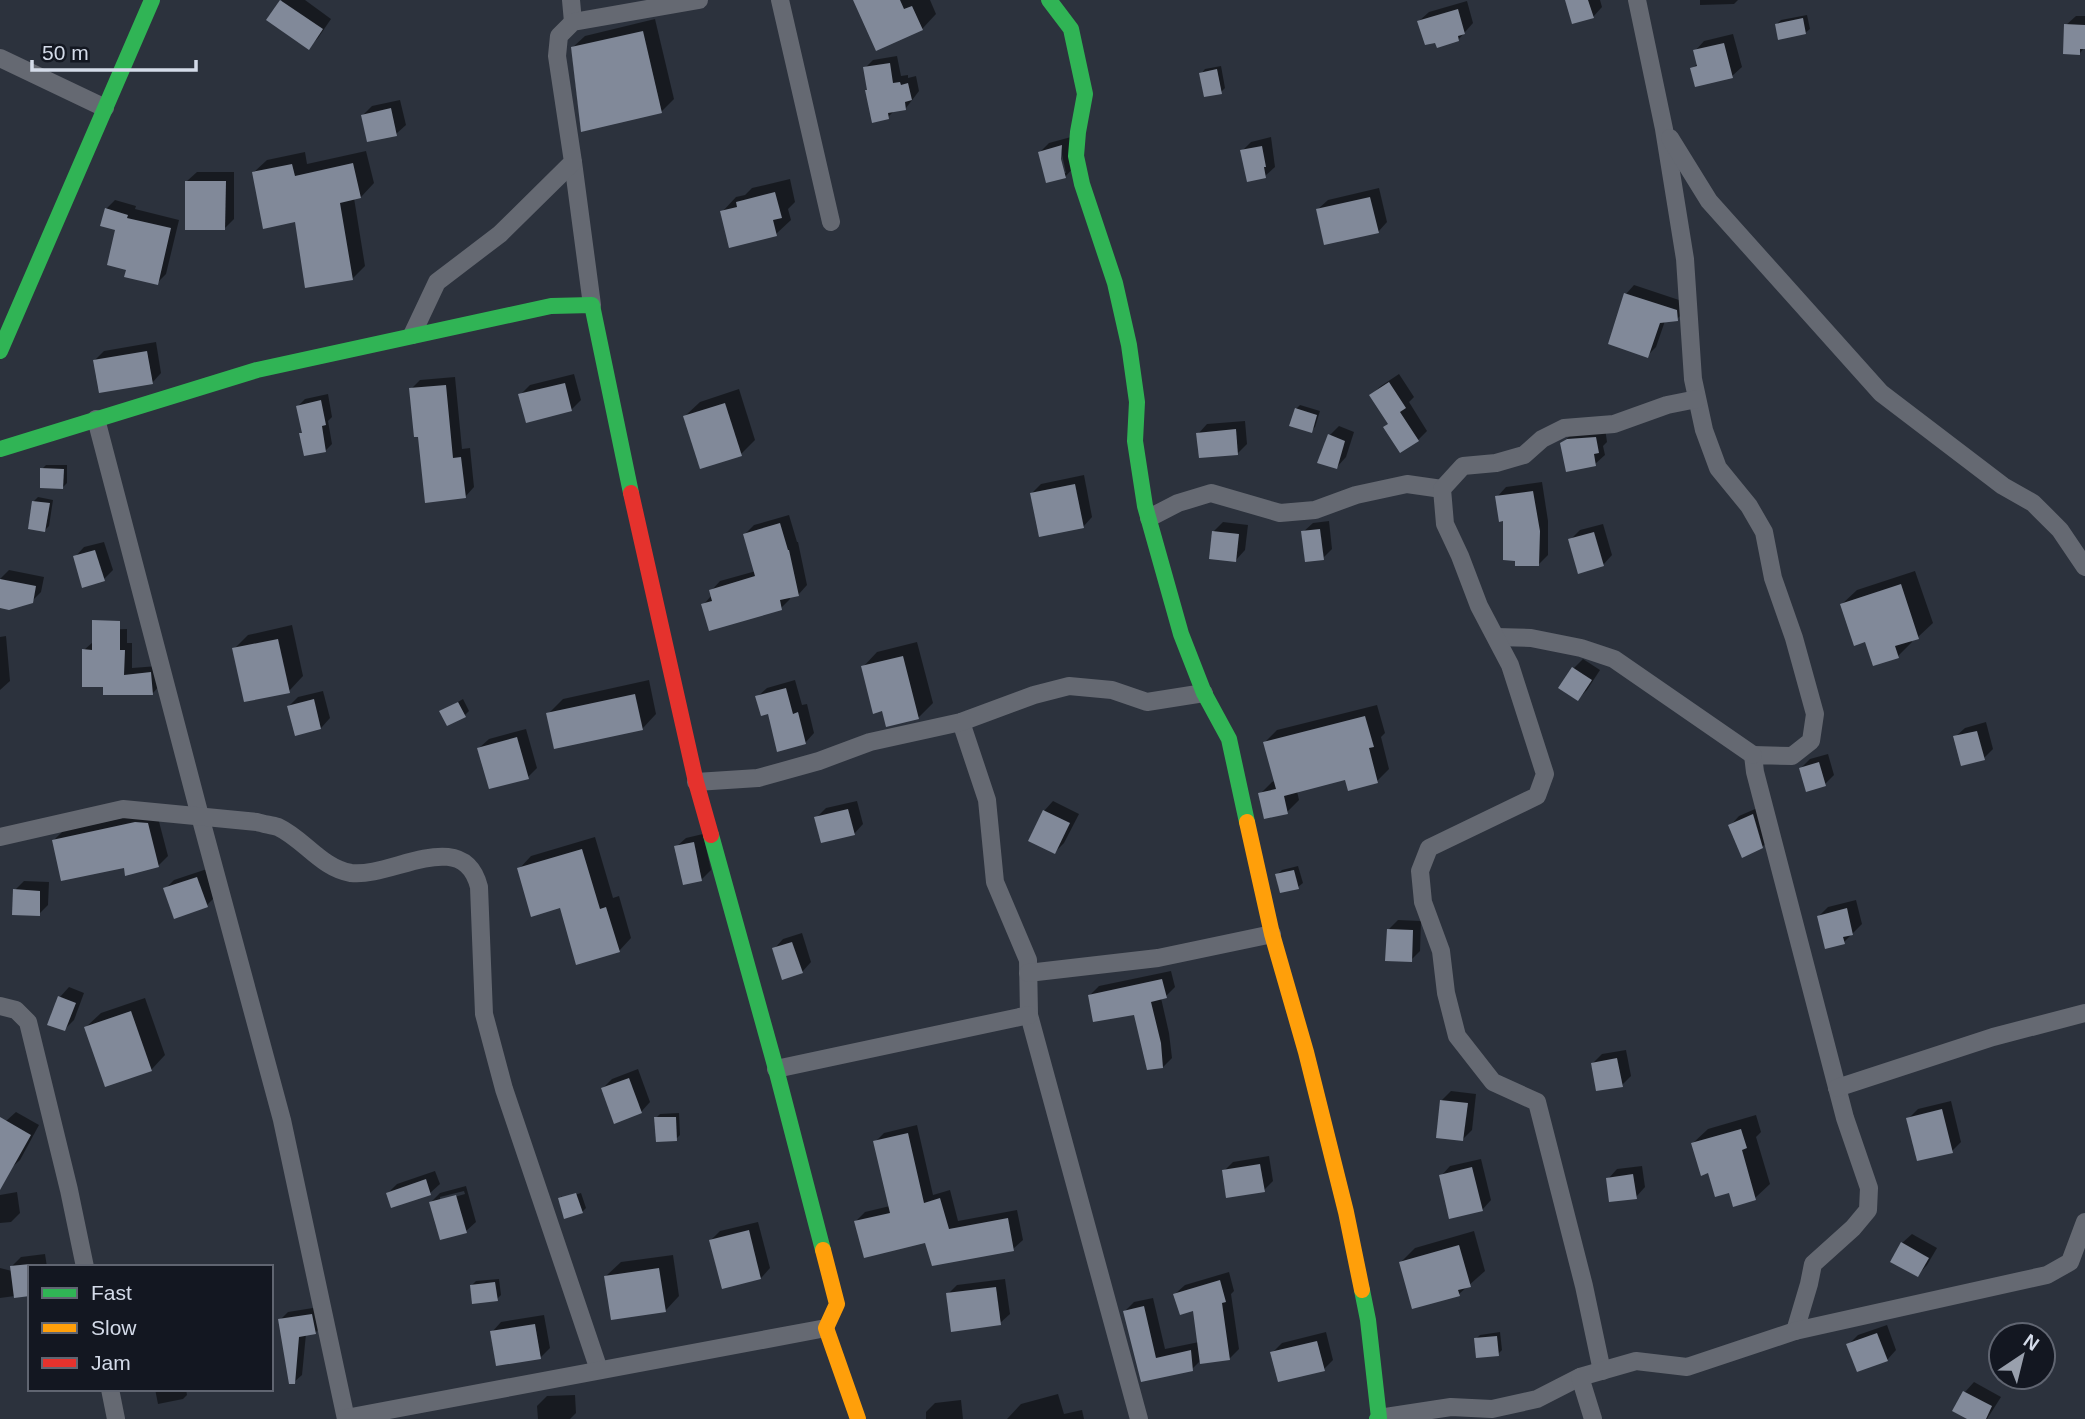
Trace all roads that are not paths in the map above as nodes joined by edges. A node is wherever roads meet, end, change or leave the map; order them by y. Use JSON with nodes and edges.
{"nodes":[{"id":1,"x":152,"y":0,"type":"edge"},
{"id":2,"x":571,"y":0,"type":"edge"},
{"id":3,"x":699,"y":0,"type":"edge"},
{"id":4,"x":780,"y":0,"type":"edge"},
{"id":5,"x":1049,"y":0,"type":"edge"},
{"id":6,"x":1637,"y":0,"type":"edge"},
{"id":7,"x":573,"y":22,"type":"junction"},
{"id":8,"x":0,"y":58,"type":"edge"},
{"id":9,"x":105,"y":108,"type":"junction"},
{"id":10,"x":1664,"y":129,"type":"junction"},
{"id":11,"x":573,"y":162,"type":"junction"},
{"id":12,"x":831,"y":222,"type":"dead end"},
{"id":13,"x":592,"y":305,"type":"junction"},
{"id":14,"x":412,"y":335,"type":"junction"},
{"id":15,"x":0,"y":351,"type":"edge"},
{"id":16,"x":1697,"y":399,"type":"junction"},
{"id":17,"x":96,"y":419,"type":"junction"},
{"id":18,"x":0,"y":449,"type":"edge"},
{"id":19,"x":1442,"y":489,"type":"junction"},
{"id":20,"x":1149,"y":518,"type":"junction"},
{"id":21,"x":2085,"y":567,"type":"edge"},
{"id":22,"x":1496,"y":637,"type":"junction"},
{"id":23,"x":1204,"y":693,"type":"junction"},
{"id":24,"x":961,"y":722,"type":"junction"},
{"id":25,"x":1753,"y":755,"type":"junction"},
{"id":26,"x":696,"y":782,"type":"junction"},
{"id":27,"x":200,"y":816,"type":"junction"},
{"id":28,"x":1,"y":840,"type":"edge"},
{"id":29,"x":1272,"y":934,"type":"junction"},
{"id":30,"x":1028,"y":973,"type":"junction"},
{"id":31,"x":0,"y":1006,"type":"edge"},
{"id":32,"x":2085,"y":1013,"type":"edge"},
{"id":33,"x":1029,"y":1015,"type":"junction"},
{"id":34,"x":776,"y":1069,"type":"junction"},
{"id":35,"x":1837,"y":1088,"type":"junction"},
{"id":36,"x":2085,"y":1222,"type":"edge"},
{"id":37,"x":85,"y":1265,"type":"edge"},
{"id":38,"x":826,"y":1328,"type":"junction"},
{"id":39,"x":1795,"y":1331,"type":"junction"},
{"id":40,"x":599,"y":1370,"type":"junction"},
{"id":41,"x":1602,"y":1371,"type":"junction"},
{"id":42,"x":1580,"y":1377,"type":"junction"},
{"id":43,"x":110,"y":1391,"type":"edge"},
{"id":44,"x":346,"y":1418,"type":"edge"},
{"id":45,"x":116,"y":1419,"type":"edge"},
{"id":46,"x":858,"y":1419,"type":"edge"},
{"id":47,"x":1139,"y":1419,"type":"edge"},
{"id":48,"x":1378,"y":1419,"type":"edge"},
{"id":49,"x":1593,"y":1419,"type":"edge"}],
"edges":[{"from":1,"to":9,"type":"street"},
{"from":2,"to":7,"type":"street"},
{"from":3,"to":7,"type":"street"},
{"from":4,"to":12,"type":"street"},
{"from":5,"to":20,"type":"street"},
{"from":6,"to":10,"type":"street"},
{"from":7,"to":11,"type":"street"},
{"from":8,"to":9,"type":"street"},
{"from":9,"to":15,"type":"street"},
{"from":10,"to":16,"type":"street"},
{"from":10,"to":21,"type":"street"},
{"from":11,"to":13,"type":"street"},
{"from":11,"to":14,"type":"street"},
{"from":13,"to":14,"type":"street"},
{"from":13,"to":26,"type":"street"},
{"from":14,"to":17,"type":"street"},
{"from":16,"to":19,"type":"street"},
{"from":16,"to":25,"type":"street"},
{"from":17,"to":18,"type":"street"},
{"from":17,"to":27,"type":"street"},
{"from":19,"to":20,"type":"street"},
{"from":19,"to":22,"type":"street"},
{"from":20,"to":23,"type":"street"},
{"from":22,"to":25,"type":"street"},
{"from":22,"to":41,"type":"street"},
{"from":23,"to":24,"type":"street"},
{"from":23,"to":29,"type":"street"},
{"from":24,"to":26,"type":"street"},
{"from":24,"to":30,"type":"street"},
{"from":25,"to":35,"type":"street"},
{"from":26,"to":34,"type":"street"},
{"from":27,"to":28,"type":"street"},
{"from":27,"to":40,"type":"street"},
{"from":27,"to":44,"type":"street"},
{"from":29,"to":30,"type":"street"},
{"from":29,"to":48,"type":"street"},
{"from":30,"to":33,"type":"street"},
{"from":31,"to":37,"type":"street"},
{"from":32,"to":35,"type":"street"},
{"from":33,"to":34,"type":"street"},
{"from":33,"to":47,"type":"street"},
{"from":34,"to":38,"type":"street"},
{"from":35,"to":39,"type":"street"},
{"from":36,"to":39,"type":"street"},
{"from":38,"to":40,"type":"street"},
{"from":38,"to":46,"type":"street"},
{"from":39,"to":41,"type":"street"},
{"from":40,"to":44,"type":"street"},
{"from":41,"to":42,"type":"street"},
{"from":42,"to":48,"type":"street"},
{"from":42,"to":49,"type":"street"},
{"from":43,"to":45,"type":"street"}]}
